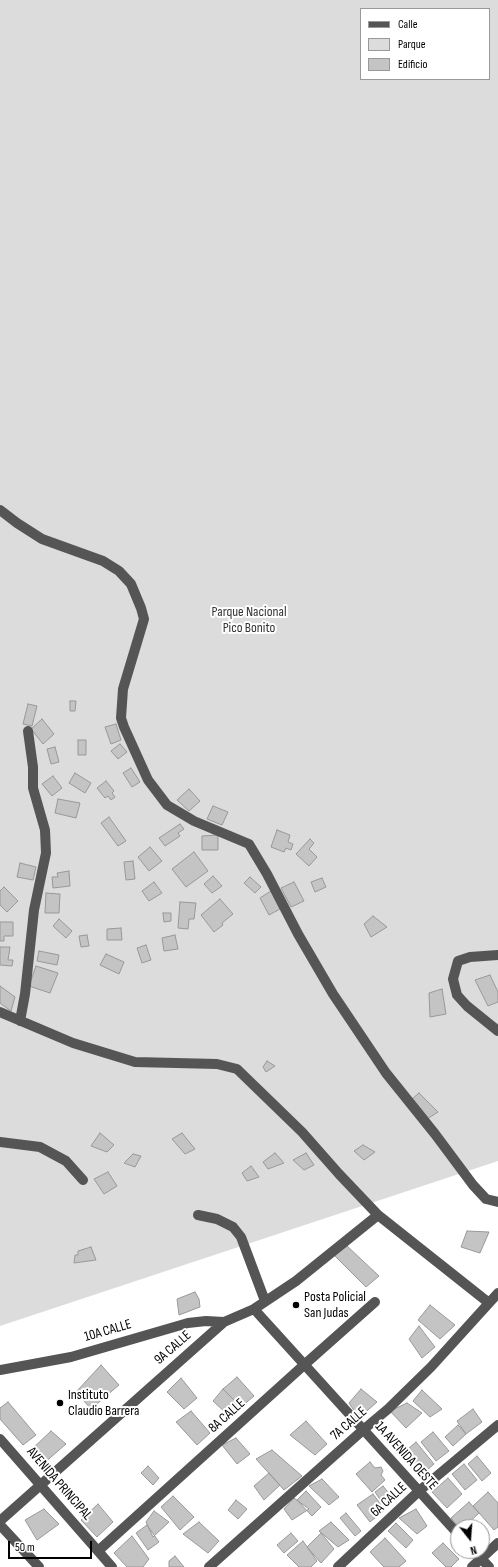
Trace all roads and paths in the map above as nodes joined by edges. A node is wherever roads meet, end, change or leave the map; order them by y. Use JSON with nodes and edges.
{"nodes":[{"id":1,"x":0,"y":510,"type":"edge"},
{"id":2,"x":28,"y":731,"type":"dead end"},
{"id":3,"x":498,"y":955,"type":"edge"},
{"id":4,"x":0,"y":1012,"type":"edge"},
{"id":5,"x":20,"y":1021,"type":"junction"},
{"id":6,"x":498,"y":1031,"type":"edge"},
{"id":7,"x":0,"y":1142,"type":"edge"},
{"id":8,"x":83,"y":1180,"type":"dead end"},
{"id":9,"x":498,"y":1202,"type":"edge"},
{"id":10,"x":198,"y":1215,"type":"dead end"},
{"id":11,"x":378,"y":1215,"type":"junction"},
{"id":12,"x":498,"y":1293,"type":"edge"},
{"id":13,"x":265,"y":1301,"type":"junction"},
{"id":14,"x":375,"y":1302,"type":"dead end"},
{"id":15,"x":489,"y":1303,"type":"junction"},
{"id":16,"x":254,"y":1308,"type":"junction"},
{"id":17,"x":224,"y":1322,"type":"junction"},
{"id":18,"x":304,"y":1365,"type":"junction"},
{"id":19,"x":0,"y":1370,"type":"edge"},
{"id":20,"x":498,"y":1425,"type":"edge"},
{"id":21,"x":363,"y":1430,"type":"junction"},
{"id":22,"x":0,"y":1439,"type":"edge"},
{"id":23,"x":41,"y":1484,"type":"junction"},
{"id":24,"x":419,"y":1491,"type":"junction"},
{"id":25,"x":0,"y":1521,"type":"edge"},
{"id":26,"x":0,"y":1525,"type":"edge"},
{"id":27,"x":450,"y":1525,"type":"edge"},
{"id":28,"x":498,"y":1544,"type":"edge"},
{"id":29,"x":490,"y":1551,"type":"edge"},
{"id":30,"x":98,"y":1552,"type":"junction"},
{"id":31,"x":481,"y":1559,"type":"joint"},
{"id":32,"x":39,"y":1567,"type":"edge"},
{"id":33,"x":112,"y":1567,"type":"edge"},
{"id":34,"x":209,"y":1567,"type":"edge"},
{"id":35,"x":338,"y":1567,"type":"edge"},
{"id":36,"x":472,"y":1567,"type":"edge"},
{"id":37,"x":489,"y":1567,"type":"edge"}],
"edges":[{"from":1,"to":9,"type":"street"},
{"from":2,"to":5,"type":"street"},
{"from":3,"to":6,"type":"street"},
{"from":4,"to":5,"type":"street"},
{"from":5,"to":11,"type":"street"},
{"from":7,"to":8,"type":"street"},
{"from":10,"to":13,"type":"street"},
{"from":11,"to":13,"type":"street","name":"9A CALLE"},
{"from":11,"to":15,"type":"street"},
{"from":12,"to":15,"type":"street","name":"7A CALLE"},
{"from":13,"to":16,"type":"street","name":"9A CALLE"},
{"from":14,"to":18,"type":"street","name":"8A CALLE"},
{"from":15,"to":21,"type":"street","name":"7A CALLE"},
{"from":16,"to":17,"type":"street","name":"9A CALLE"},
{"from":16,"to":18,"type":"street","name":"1A AVENIDA OESTE"},
{"from":17,"to":19,"type":"street","name":"10A CALLE"},
{"from":17,"to":23,"type":"street","name":"9A CALLE"},
{"from":18,"to":21,"type":"street","name":"1A AVENIDA OESTE"},
{"from":18,"to":30,"type":"street","name":"8A CALLE"},
{"from":20,"to":24,"type":"street","name":"6A CALLE"},
{"from":21,"to":24,"type":"street","name":"1A AVENIDA OESTE"},
{"from":21,"to":34,"type":"street","name":"7A CALLE"},
{"from":22,"to":23,"type":"street","name":"AVENIDA PRINCIPAL"},
{"from":23,"to":25,"type":"street","name":"9A CALLE"},
{"from":23,"to":30,"type":"street","name":"AVENIDA PRINCIPAL"},
{"from":24,"to":27,"type":"street","name":"1A AVENIDA OESTE"},
{"from":24,"to":35,"type":"street","name":"6A CALLE"},
{"from":26,"to":32,"type":"street"},
{"from":28,"to":29,"type":"street"},
{"from":30,"to":33,"type":"street","name":"AVENIDA PRINCIPAL"},
{"from":31,"to":36,"type":"street"},
{"from":31,"to":37,"type":"street"}]}
